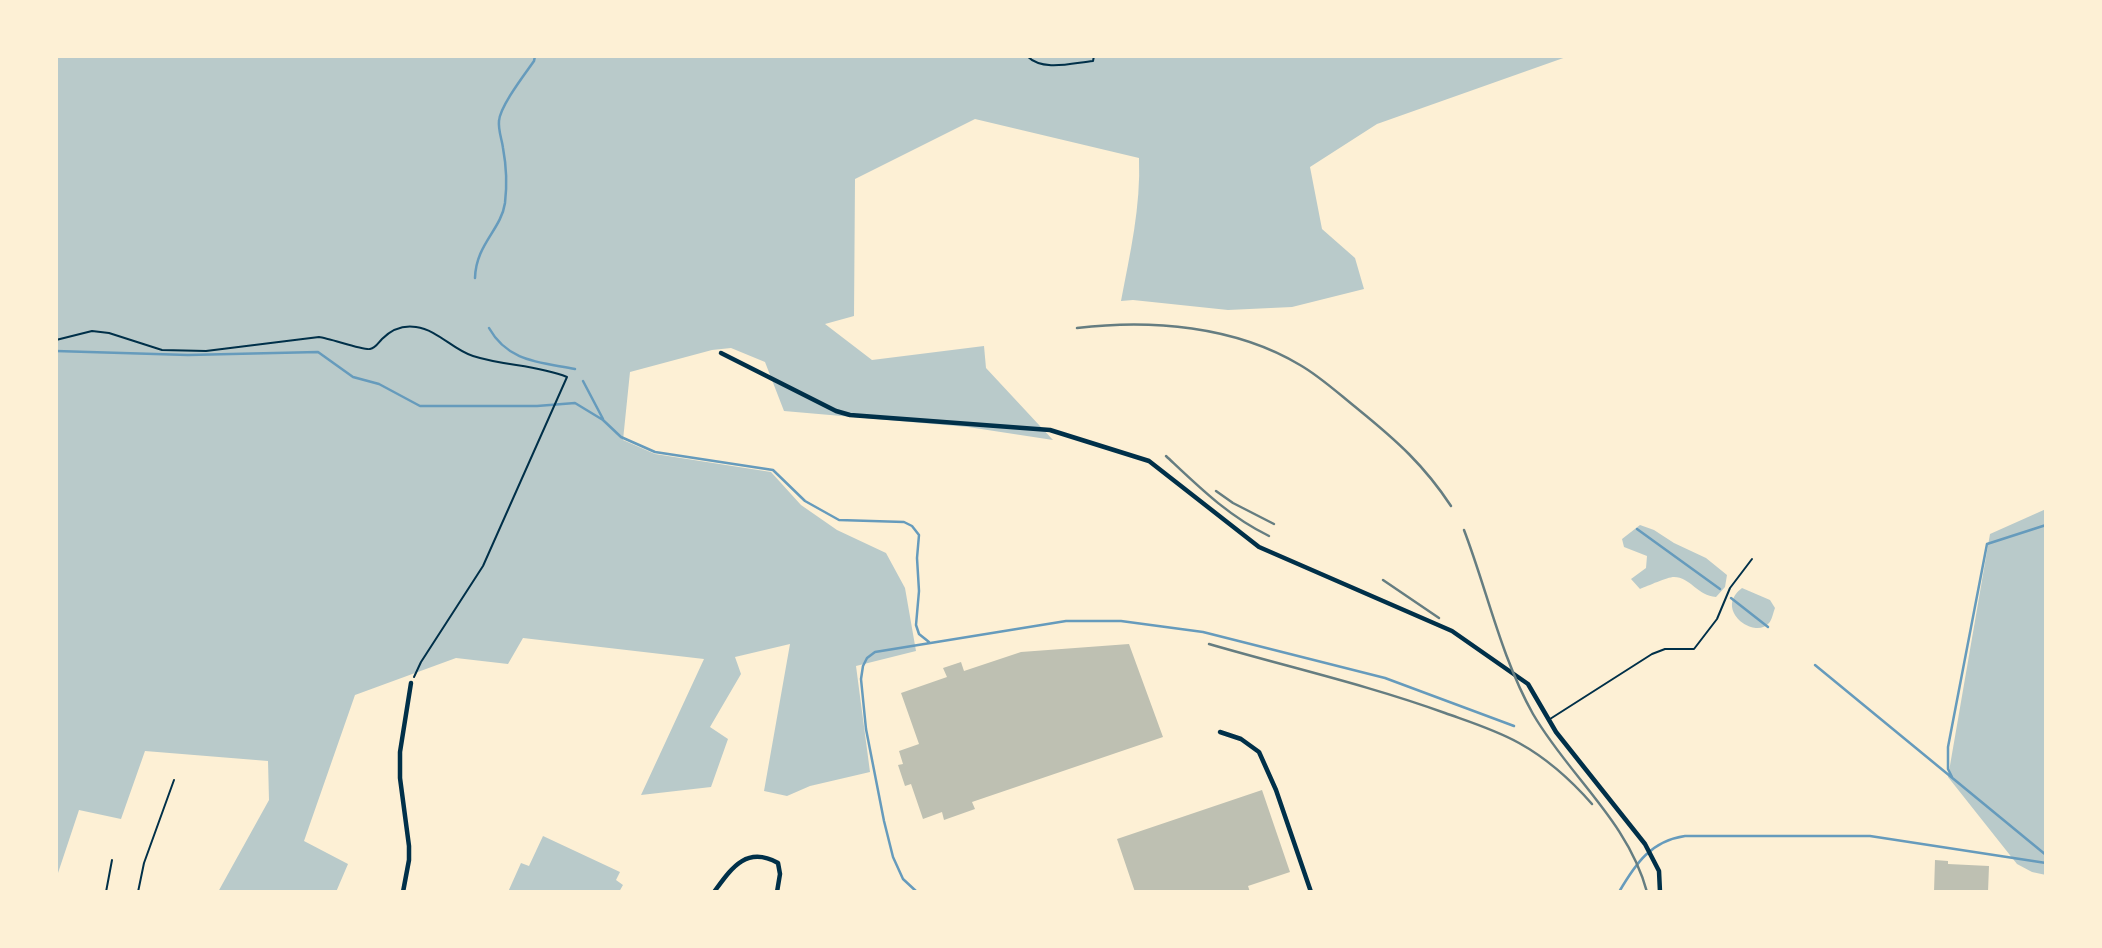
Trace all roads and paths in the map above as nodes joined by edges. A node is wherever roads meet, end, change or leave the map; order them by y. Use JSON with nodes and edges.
{"nodes":[{"id":1,"x":1027,"y":56,"type":"edge"},
{"id":2,"x":1094,"y":56,"type":"edge"},
{"id":3,"x":56,"y":341,"type":"edge"},
{"id":4,"x":721,"y":353,"type":"dead end"},
{"id":5,"x":1752,"y":559,"type":"dead end"},
{"id":6,"x":411,"y":683,"type":"joint"},
{"id":7,"x":1548,"y":720,"type":"junction"},
{"id":8,"x":1220,"y":732,"type":"dead end"},
{"id":9,"x":173,"y":780,"type":"dead end"},
{"id":10,"x":112,"y":860,"type":"dead end"},
{"id":11,"x":106,"y":892,"type":"edge"},
{"id":12,"x":138,"y":892,"type":"edge"},
{"id":13,"x":403,"y":892,"type":"edge"},
{"id":14,"x":714,"y":892,"type":"edge"},
{"id":15,"x":777,"y":892,"type":"edge"},
{"id":16,"x":1311,"y":892,"type":"edge"},
{"id":17,"x":1660,"y":892,"type":"edge"}],
"edges":[{"from":1,"to":2,"type":"path"},
{"from":3,"to":6,"type":"path"},
{"from":4,"to":7,"type":"street"},
{"from":5,"to":7,"type":"lane"},
{"from":6,"to":13,"type":"street"},
{"from":7,"to":17,"type":"street"},
{"from":8,"to":16,"type":"street"},
{"from":9,"to":12,"type":"lane"},
{"from":10,"to":11,"type":"lane"},
{"from":14,"to":15,"type":"street"}]}
